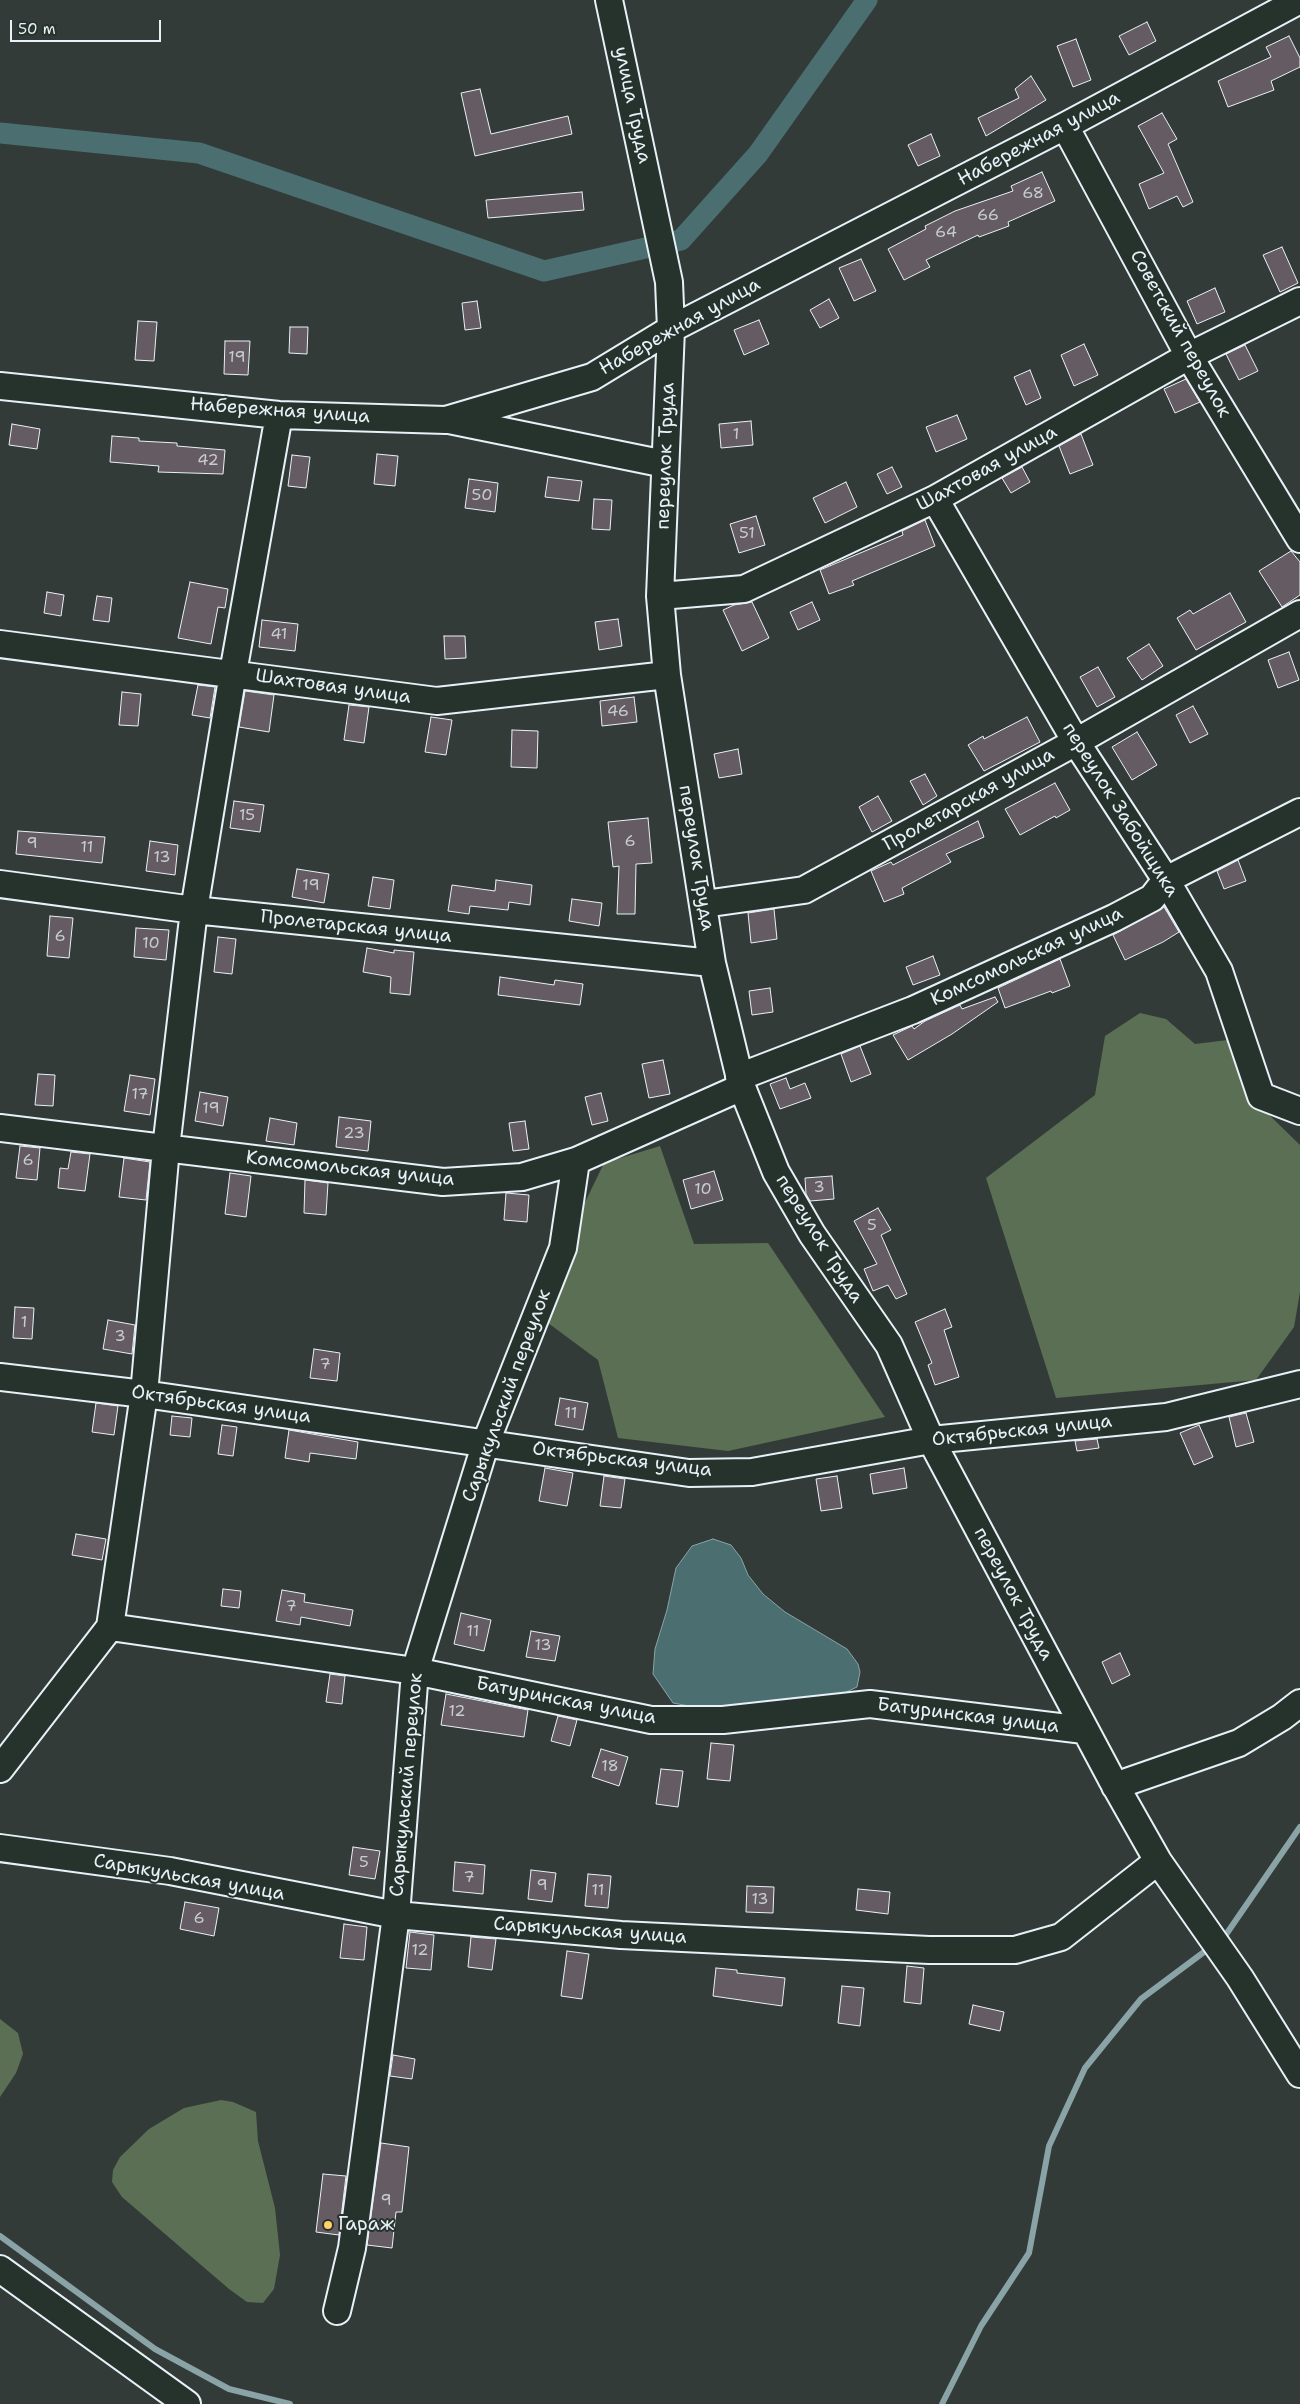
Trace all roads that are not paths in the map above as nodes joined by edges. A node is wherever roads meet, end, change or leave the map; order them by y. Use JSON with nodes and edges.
{"nodes":[{"id":1,"x":609,"y":0,"type":"edge"},
{"id":2,"x":1300,"y":0,"type":"edge"},
{"id":3,"x":1065,"y":126,"type":"junction"},
{"id":4,"x":669,"y":282,"type":"joint"},
{"id":5,"x":1300,"y":301,"type":"edge"},
{"id":6,"x":670,"y":328,"type":"junction"},
{"id":7,"x":1189,"y":356,"type":"junction"},
{"id":8,"x":0,"y":386,"type":"edge"},
{"id":9,"x":280,"y":415,"type":"junction"},
{"id":10,"x":446,"y":420,"type":"junction"},
{"id":11,"x":665,"y":464,"type":"junction"},
{"id":12,"x":935,"y":499,"type":"junction"},
{"id":13,"x":1300,"y":538,"type":"edge"},
{"id":14,"x":660,"y":596,"type":"junction"},
{"id":15,"x":1300,"y":614,"type":"edge"},
{"id":16,"x":0,"y":644,"type":"edge"},
{"id":17,"x":233,"y":673,"type":"junction"},
{"id":18,"x":667,"y":675,"type":"junction"},
{"id":19,"x":1076,"y":742,"type":"junction"},
{"id":20,"x":1300,"y":812,"type":"edge"},
{"id":21,"x":1166,"y":880,"type":"junction"},
{"id":22,"x":0,"y":884,"type":"edge"},
{"id":23,"x":704,"y":904,"type":"junction"},
{"id":24,"x":194,"y":910,"type":"junction"},
{"id":25,"x":712,"y":963,"type":"junction"},
{"id":26,"x":741,"y":1082,"type":"junction"},
{"id":27,"x":1300,"y":1111,"type":"edge"},
{"id":28,"x":0,"y":1128,"type":"edge"},
{"id":29,"x":166,"y":1148,"type":"junction"},
{"id":30,"x":576,"y":1161,"type":"junction"},
{"id":31,"x":0,"y":1378,"type":"edge"},
{"id":32,"x":1300,"y":1384,"type":"edge"},
{"id":33,"x":144,"y":1394,"type":"junction"},
{"id":34,"x":931,"y":1440,"type":"junction"},
{"id":35,"x":486,"y":1442,"type":"junction"},
{"id":36,"x":110,"y":1627,"type":"junction"},
{"id":37,"x":415,"y":1671,"type":"junction"},
{"id":38,"x":1300,"y":1702,"type":"edge"},
{"id":39,"x":1084,"y":1730,"type":"junction"},
{"id":40,"x":0,"y":1769,"type":"edge"},
{"id":41,"x":1115,"y":1786,"type":"junction"},
{"id":42,"x":0,"y":1848,"type":"edge"},
{"id":43,"x":1158,"y":1861,"type":"junction"},
{"id":44,"x":396,"y":1915,"type":"junction"},
{"id":45,"x":1300,"y":2074,"type":"edge"},
{"id":46,"x":0,"y":2269,"type":"edge"},
{"id":47,"x":337,"y":2311,"type":"dead end"},
{"id":48,"x":187,"y":2404,"type":"edge"}],
"edges":[{"from":1,"to":4,"type":"street","name":"улица Труда"},
{"from":2,"to":3,"type":"street","name":"Набережная улица"},
{"from":3,"to":6,"type":"street","name":"Набережная улица"},
{"from":3,"to":7,"type":"street","name":"Советский переулок"},
{"from":4,"to":6,"type":"street","name":"переулок Труда"},
{"from":5,"to":7,"type":"street","name":"Шахтовая улица"},
{"from":6,"to":10,"type":"street","name":"Набережная улица"},
{"from":6,"to":11,"type":"street","name":"переулок Труда"},
{"from":7,"to":12,"type":"street","name":"Шахтовая улица"},
{"from":7,"to":13,"type":"street","name":"Советский переулок"},
{"from":8,"to":9,"type":"street","name":"Набережная улица"},
{"from":9,"to":10,"type":"street","name":"Набережная улица"},
{"from":9,"to":17,"type":"street"},
{"from":10,"to":11,"type":"street"},
{"from":11,"to":14,"type":"street","name":"переулок Труда"},
{"from":12,"to":14,"type":"street","name":"Шахтовая улица"},
{"from":12,"to":19,"type":"street","name":"переулок Забойщика"},
{"from":14,"to":18,"type":"street","name":"переулок Труда"},
{"from":15,"to":19,"type":"street","name":"Пролетарская улица"},
{"from":16,"to":17,"type":"street","name":"Шахтовая улица"},
{"from":17,"to":18,"type":"street","name":"Шахтовая улица"},
{"from":17,"to":24,"type":"street"},
{"from":18,"to":23,"type":"street","name":"переулок Труда"},
{"from":19,"to":21,"type":"street","name":"переулок Забойщика"},
{"from":19,"to":23,"type":"street","name":"Пролетарская улица"},
{"from":20,"to":21,"type":"street","name":"Комсомольская улица"},
{"from":21,"to":26,"type":"street","name":"Комсомольская улица"},
{"from":21,"to":27,"type":"street","name":"переулок Забойщика"},
{"from":22,"to":24,"type":"street","name":"Пролетарская улица"},
{"from":23,"to":25,"type":"street","name":"переулок Труда"},
{"from":24,"to":25,"type":"street","name":"Пролетарская улица"},
{"from":24,"to":29,"type":"street"},
{"from":25,"to":26,"type":"street","name":"переулок Труда"},
{"from":26,"to":30,"type":"street","name":"Комсомольская улица"},
{"from":26,"to":34,"type":"street","name":"переулок Труда"},
{"from":28,"to":29,"type":"street","name":"Комсомольская улица"},
{"from":29,"to":30,"type":"street","name":"Комсомольская улица"},
{"from":29,"to":33,"type":"street"},
{"from":30,"to":35,"type":"street","name":"Сарыкульский переулок"},
{"from":31,"to":33,"type":"street","name":"Октябрьская улица"},
{"from":32,"to":34,"type":"street","name":"Октябрьская улица"},
{"from":33,"to":35,"type":"street","name":"Октябрьская улица"},
{"from":33,"to":36,"type":"street"},
{"from":34,"to":35,"type":"street","name":"Октябрьская улица"},
{"from":34,"to":39,"type":"street","name":"переулок Труда"},
{"from":35,"to":37,"type":"street","name":"Сарыкульский переулок"},
{"from":36,"to":37,"type":"street","name":"Батуринская улица"},
{"from":36,"to":40,"type":"street"},
{"from":37,"to":39,"type":"street","name":"Батуринская улица"},
{"from":37,"to":44,"type":"street","name":"Сарыкульский переулок"},
{"from":38,"to":41,"type":"street"},
{"from":39,"to":41,"type":"street","name":"переулок Труда"},
{"from":41,"to":43,"type":"street","name":"переулок Труда"},
{"from":42,"to":44,"type":"street","name":"Сарыкульская улица"},
{"from":43,"to":44,"type":"street","name":"Сарыкульская улица"},
{"from":43,"to":45,"type":"street","name":"переулок Труда"},
{"from":44,"to":47,"type":"street","name":"Сарыкульский переулок"},
{"from":46,"to":48,"type":"street"}]}
